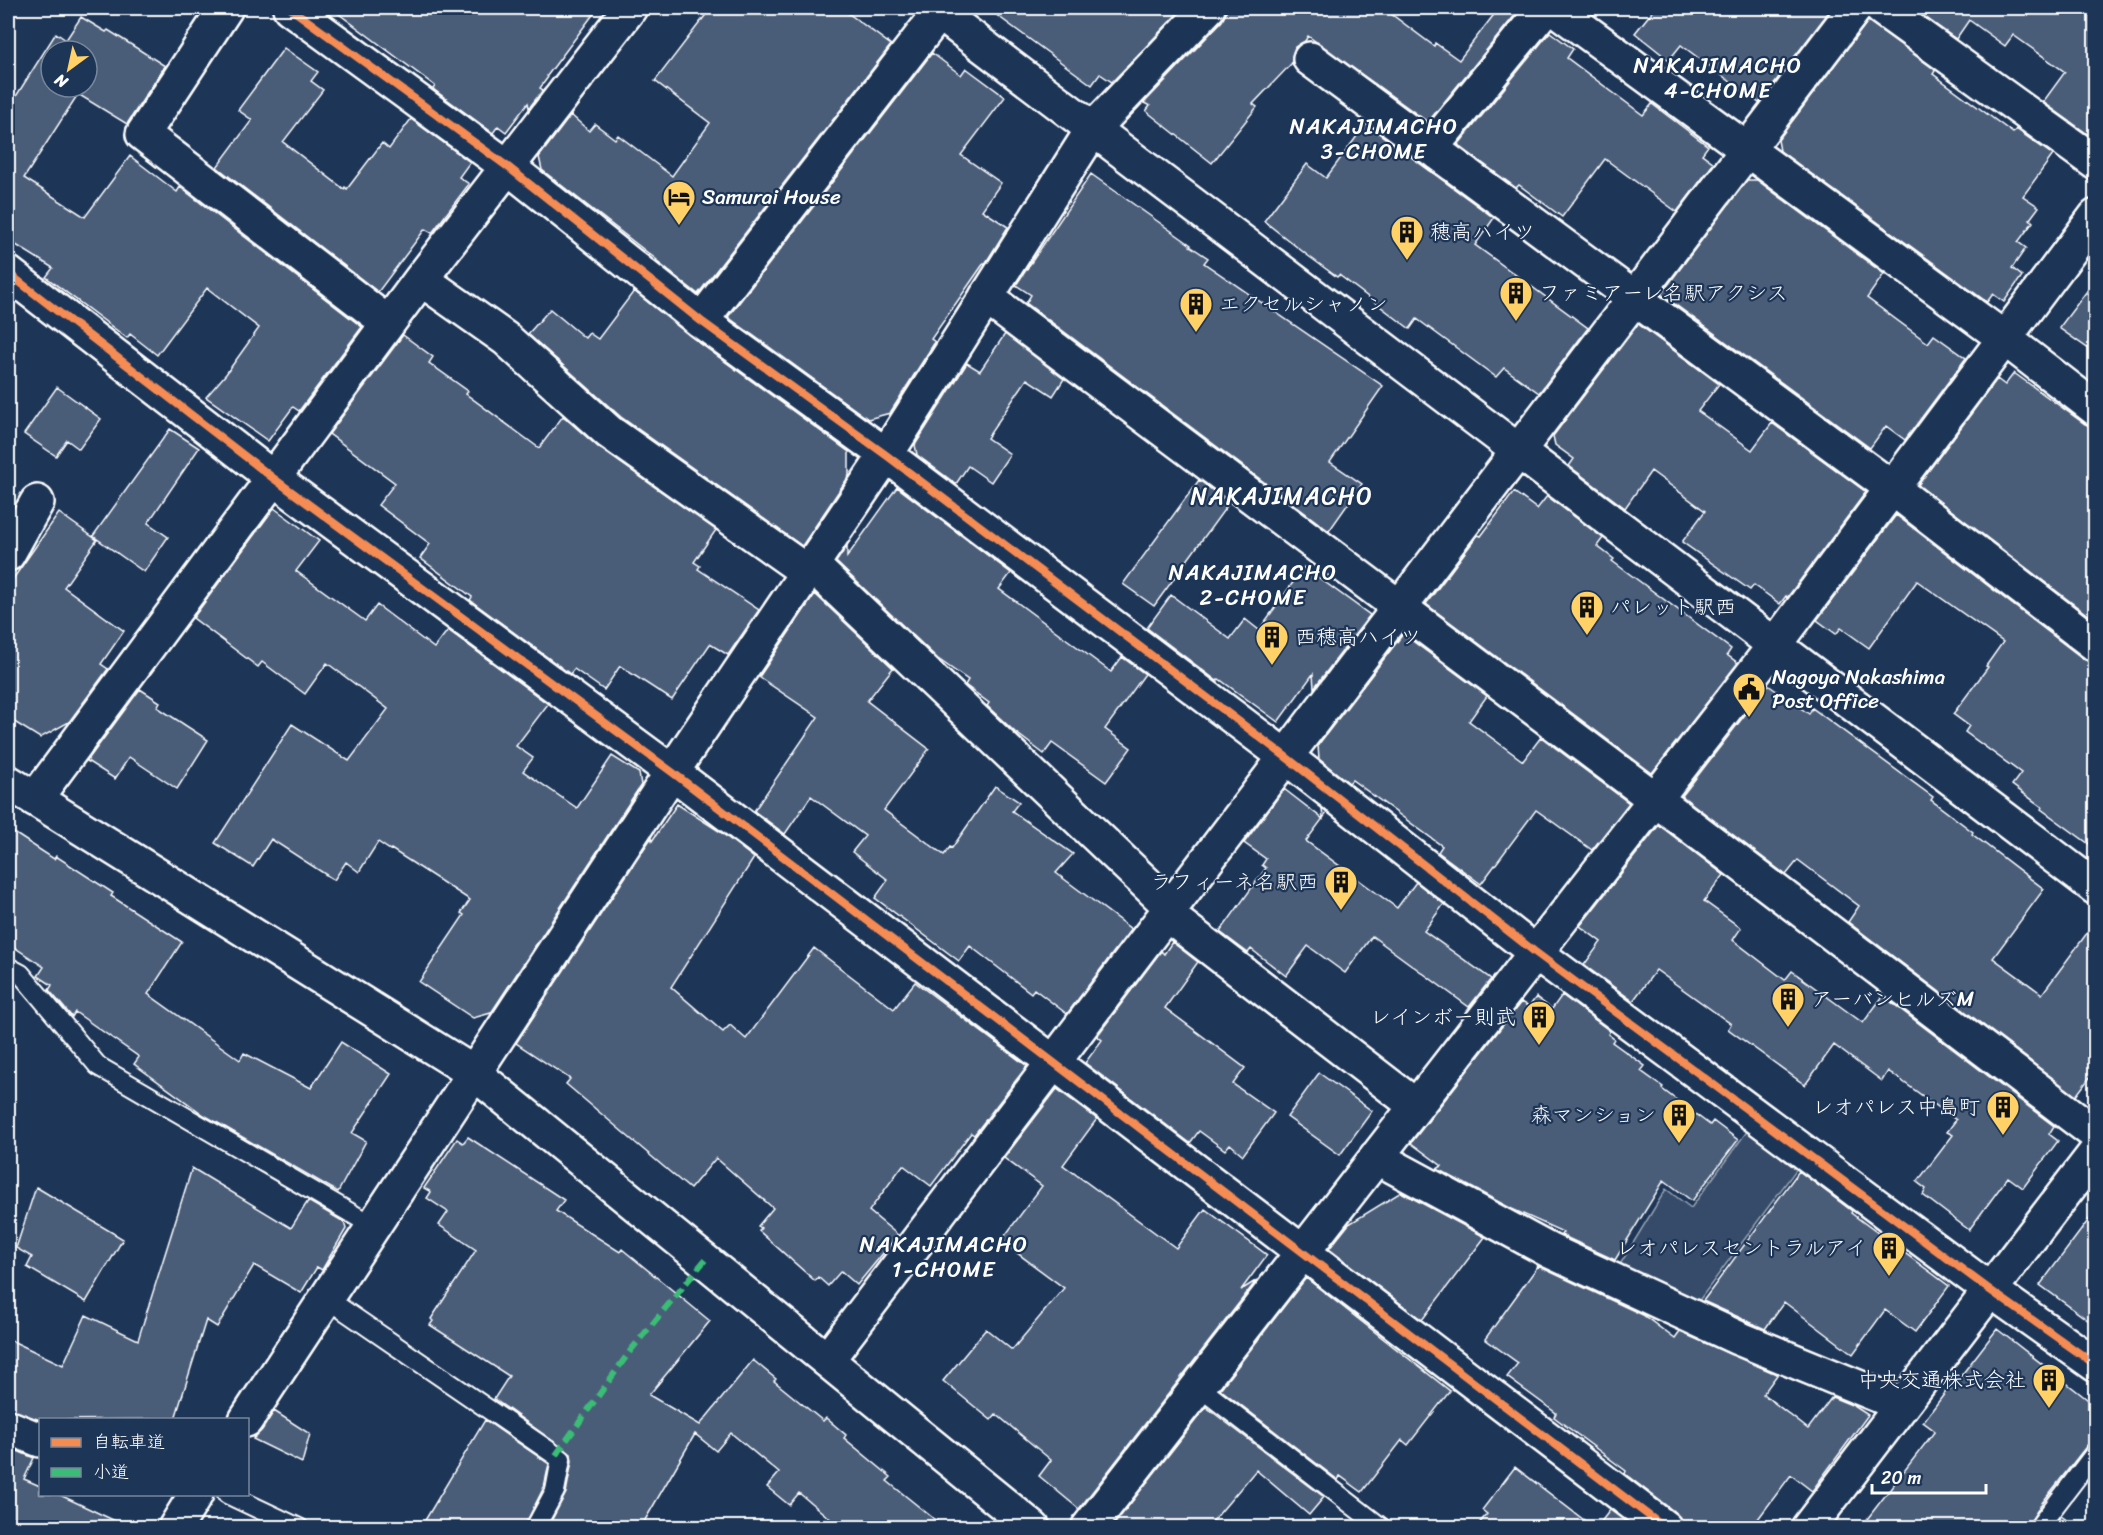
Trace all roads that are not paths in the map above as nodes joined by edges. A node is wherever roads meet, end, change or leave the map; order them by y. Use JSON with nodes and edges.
{"nodes":[{"id":1,"x":226,"y":8,"type":"edge"},
{"id":2,"x":290,"y":8,"type":"edge"},
{"id":3,"x":630,"y":8,"type":"edge"},
{"id":4,"x":1208,"y":8,"type":"edge"},
{"id":5,"x":1545,"y":8,"type":"edge"},
{"id":6,"x":1554,"y":8,"type":"edge"},
{"id":7,"x":1855,"y":8,"type":"edge"},
{"id":8,"x":1881,"y":8,"type":"edge"},
{"id":9,"x":939,"y":9,"type":"edge"},
{"id":10,"x":1311,"y":59,"type":"dead end"},
{"id":11,"x":1094,"y":129,"type":"junction"},
{"id":12,"x":1431,"y":148,"type":"junction"},
{"id":13,"x":1746,"y":151,"type":"junction"},
{"id":14,"x":2096,"y":164,"type":"edge"},
{"id":15,"x":508,"y":166,"type":"junction"},
{"id":16,"x":2096,"y":216,"type":"edge"},
{"id":17,"x":8,"y":273,"type":"edge"},
{"id":18,"x":421,"y":279,"type":"junction"},
{"id":19,"x":986,"y":297,"type":"junction"},
{"id":20,"x":1635,"y":298,"type":"junction"},
{"id":21,"x":701,"y":321,"type":"junction"},
{"id":22,"x":388,"y":323,"type":"junction"},
{"id":23,"x":2004,"y":338,"type":"junction"},
{"id":24,"x":2096,"y":408,"type":"edge"},
{"id":25,"x":1519,"y":451,"type":"junction"},
{"id":26,"x":886,"y":455,"type":"junction"},
{"id":27,"x":273,"y":478,"type":"junction"},
{"id":28,"x":1892,"y":488,"type":"junction"},
{"id":29,"x":37,"y":502,"type":"dead end"},
{"id":30,"x":8,"y":554,"type":"edge"},
{"id":31,"x":810,"y":568,"type":"junction"},
{"id":32,"x":1399,"y":609,"type":"junction"},
{"id":33,"x":1775,"y":645,"type":"junction"},
{"id":34,"x":2096,"y":645,"type":"edge"},
{"id":35,"x":1286,"y":757,"type":"junction"},
{"id":36,"x":672,"y":772,"type":"junction"},
{"id":37,"x":8,"y":782,"type":"edge"},
{"id":38,"x":35,"y":799,"type":"junction"},
{"id":39,"x":1655,"y":799,"type":"junction"},
{"id":40,"x":2096,"y":888,"type":"edge"},
{"id":41,"x":1169,"y":911,"type":"junction"},
{"id":42,"x":1535,"y":952,"type":"junction"},
{"id":43,"x":8,"y":967,"type":"edge"},
{"id":44,"x":1053,"y":1063,"type":"junction"},
{"id":45,"x":474,"y":1073,"type":"junction"},
{"id":46,"x":1416,"y":1106,"type":"junction"},
{"id":47,"x":2096,"y":1134,"type":"edge"},
{"id":48,"x":2096,"y":1152,"type":"edge"},
{"id":49,"x":1377,"y":1157,"type":"junction"},
{"id":50,"x":373,"y":1226,"type":"junction"},
{"id":51,"x":1304,"y":1251,"type":"junction"},
{"id":52,"x":1990,"y":1290,"type":"junction"},
{"id":53,"x":326,"y":1298,"type":"junction"},
{"id":54,"x":828,"y":1360,"type":"junction"},
{"id":55,"x":2096,"y":1365,"type":"edge"},
{"id":56,"x":1198,"y":1386,"type":"junction"},
{"id":57,"x":1902,"y":1404,"type":"junction"},
{"id":58,"x":247,"y":1418,"type":"edge"},
{"id":59,"x":8,"y":1427,"type":"edge"},
{"id":60,"x":39,"y":1440,"type":"edge"},
{"id":61,"x":2096,"y":1452,"type":"edge"},
{"id":62,"x":190,"y":1496,"type":"edge"},
{"id":63,"x":231,"y":1496,"type":"edge"},
{"id":64,"x":175,"y":1527,"type":"edge"},
{"id":65,"x":299,"y":1527,"type":"edge"},
{"id":66,"x":535,"y":1527,"type":"edge"},
{"id":67,"x":1033,"y":1527,"type":"edge"},
{"id":68,"x":1088,"y":1527,"type":"edge"},
{"id":69,"x":1382,"y":1527,"type":"edge"},
{"id":70,"x":1665,"y":1527,"type":"edge"},
{"id":71,"x":1808,"y":1527,"type":"edge"},
{"id":72,"x":2038,"y":1527,"type":"edge"}],
"edges":[{"from":1,"to":22,"type":"street"},
{"from":2,"to":15,"type":"street"},
{"from":3,"to":15,"type":"street"},
{"from":4,"to":11,"type":"street"},
{"from":5,"to":12,"type":"street"},
{"from":6,"to":13,"type":"street"},
{"from":7,"to":13,"type":"street"},
{"from":8,"to":14,"type":"street"},
{"from":9,"to":11,"type":"street"},
{"from":9,"to":21,"type":"street"},
{"from":10,"to":12,"type":"street"},
{"from":11,"to":19,"type":"street"},
{"from":11,"to":25,"type":"street"},
{"from":12,"to":20,"type":"street"},
{"from":13,"to":20,"type":"street"},
{"from":13,"to":23,"type":"street"},
{"from":15,"to":18,"type":"street"},
{"from":15,"to":21,"type":"street"},
{"from":16,"to":23,"type":"street"},
{"from":17,"to":27,"type":"street"},
{"from":18,"to":22,"type":"street"},
{"from":18,"to":31,"type":"street"},
{"from":19,"to":26,"type":"street"},
{"from":19,"to":32,"type":"street"},
{"from":20,"to":25,"type":"street"},
{"from":20,"to":28,"type":"street"},
{"from":21,"to":26,"type":"street"},
{"from":22,"to":27,"type":"street"},
{"from":23,"to":24,"type":"street"},
{"from":23,"to":28,"type":"street"},
{"from":25,"to":32,"type":"street"},
{"from":25,"to":33,"type":"street"},
{"from":26,"to":31,"type":"street"},
{"from":26,"to":35,"type":"street"},
{"from":27,"to":36,"type":"street"},
{"from":27,"to":38,"type":"street"},
{"from":28,"to":33,"type":"street"},
{"from":28,"to":34,"type":"street"},
{"from":29,"to":30,"type":"street"},
{"from":31,"to":36,"type":"street"},
{"from":31,"to":41,"type":"street"},
{"from":32,"to":35,"type":"street"},
{"from":32,"to":39,"type":"street"},
{"from":33,"to":39,"type":"street"},
{"from":33,"to":40,"type":"street"},
{"from":35,"to":41,"type":"street"},
{"from":35,"to":42,"type":"street"},
{"from":36,"to":44,"type":"street"},
{"from":36,"to":45,"type":"street"},
{"from":37,"to":38,"type":"street"},
{"from":38,"to":45,"type":"street"},
{"from":39,"to":42,"type":"street"},
{"from":39,"to":47,"type":"street"},
{"from":41,"to":44,"type":"street"},
{"from":41,"to":46,"type":"street"},
{"from":42,"to":46,"type":"street"},
{"from":42,"to":52,"type":"street"},
{"from":43,"to":50,"type":"lane"},
{"from":44,"to":51,"type":"street"},
{"from":44,"to":54,"type":"street"},
{"from":45,"to":50,"type":"street"},
{"from":45,"to":54,"type":"street"},
{"from":46,"to":49,"type":"street"},
{"from":48,"to":52,"type":"street"},
{"from":49,"to":51,"type":"street"},
{"from":49,"to":57,"type":"street"},
{"from":50,"to":53,"type":"street"},
{"from":51,"to":56,"type":"street"},
{"from":51,"to":70,"type":"street"},
{"from":52,"to":55,"type":"street"},
{"from":52,"to":57,"type":"street"},
{"from":53,"to":58,"type":"street"},
{"from":53,"to":66,"type":"lane"},
{"from":54,"to":67,"type":"street"},
{"from":56,"to":68,"type":"street"},
{"from":56,"to":69,"type":"lane"},
{"from":57,"to":71,"type":"street"},
{"from":59,"to":60,"type":"street"},
{"from":61,"to":72,"type":"lane"},
{"from":62,"to":64,"type":"street"},
{"from":63,"to":65,"type":"lane"}]}
